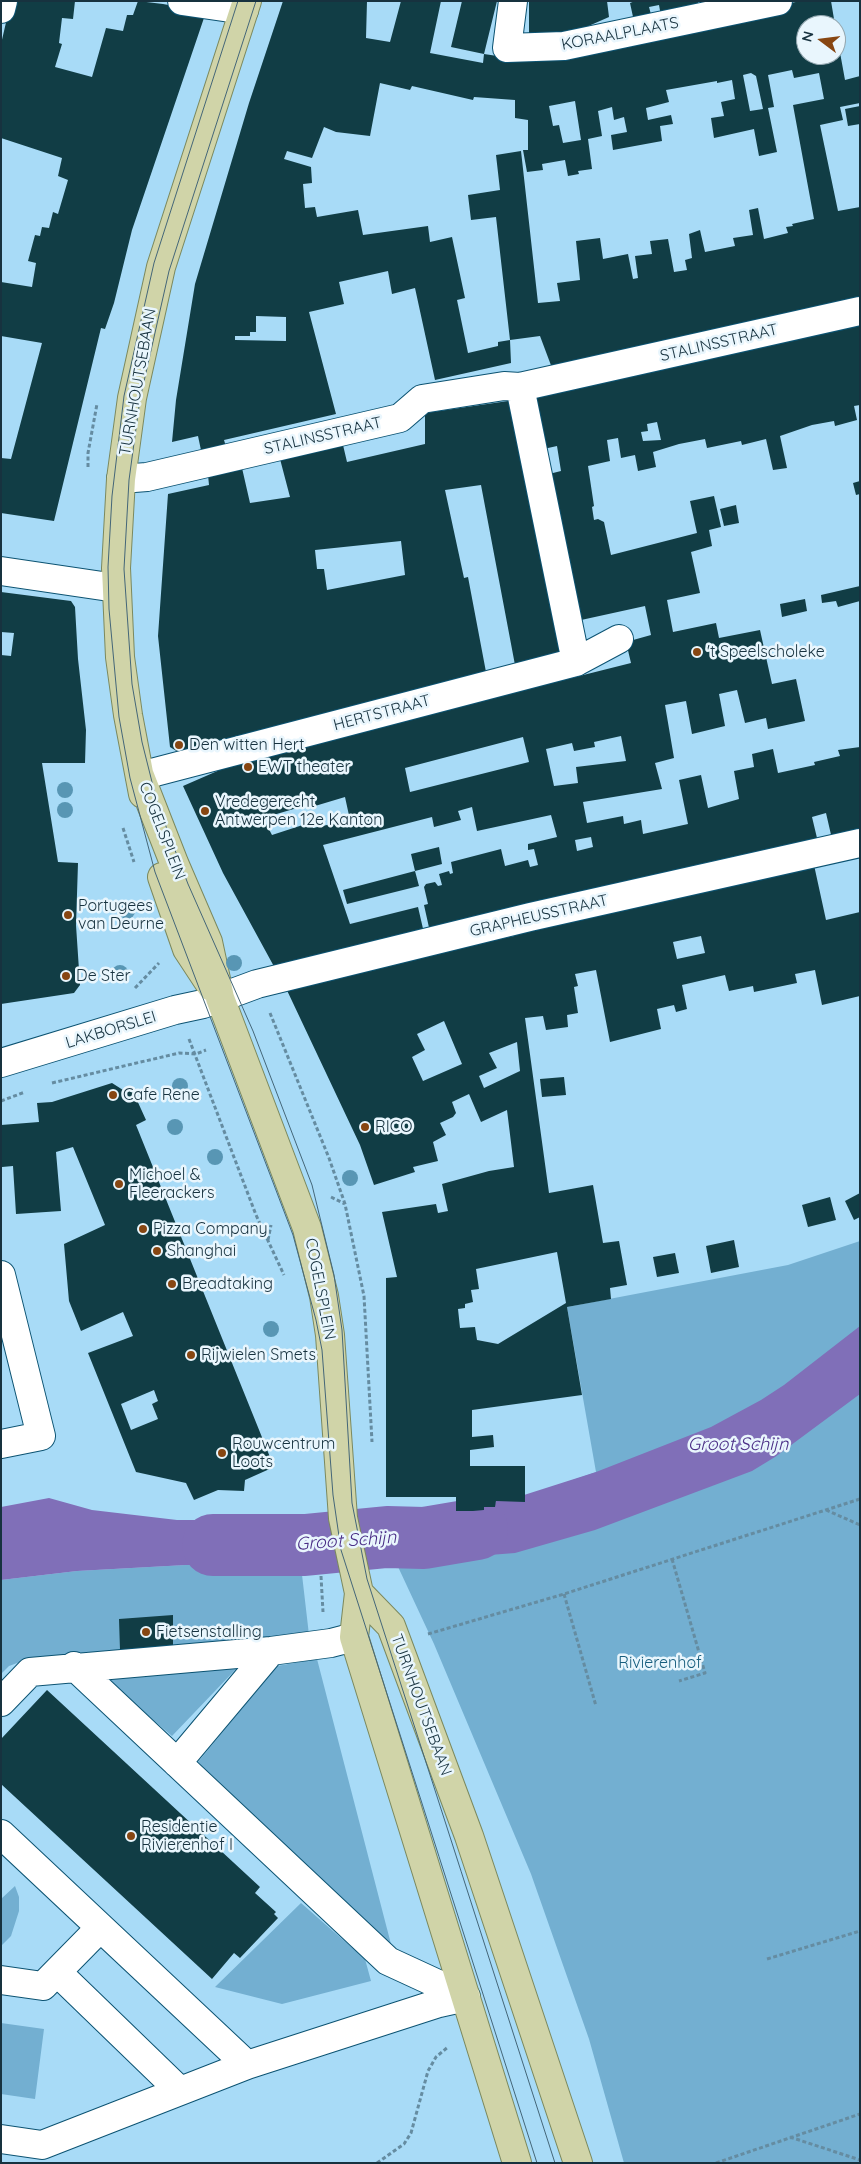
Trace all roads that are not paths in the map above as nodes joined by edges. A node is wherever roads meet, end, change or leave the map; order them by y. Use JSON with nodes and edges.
{"nodes":[{"id":1,"x":3,"y":1,"type":"edge"},
{"id":2,"x":182,"y":1,"type":"edge"},
{"id":3,"x":513,"y":1,"type":"edge"},
{"id":4,"x":778,"y":1,"type":"edge"},
{"id":5,"x":246,"y":6,"type":"edge"},
{"id":6,"x":1,"y":9,"type":"edge"},
{"id":7,"x":860,"y":312,"type":"edge"},
{"id":8,"x":520,"y":387,"type":"junction"},
{"id":9,"x":121,"y":479,"type":"junction"},
{"id":10,"x":1,"y":571,"type":"edge"},
{"id":11,"x":116,"y":588,"type":"junction"},
{"id":12,"x":619,"y":638,"type":"dead end"},
{"id":13,"x":576,"y":662,"type":"junction"},
{"id":14,"x":140,"y":776,"type":"junction"},
{"id":15,"x":860,"y":843,"type":"edge"},
{"id":16,"x":220,"y":998,"type":"junction"},
{"id":17,"x":1,"y":1063,"type":"edge"},
{"id":18,"x":1,"y":1275,"type":"edge"},
{"id":19,"x":11,"y":1354,"type":"edge"},
{"id":20,"x":1,"y":1444,"type":"edge"},
{"id":21,"x":360,"y":1593,"type":"junction"},
{"id":22,"x":354,"y":1637,"type":"junction"},
{"id":23,"x":271,"y":1651,"type":"junction"},
{"id":24,"x":74,"y":1666,"type":"junction"},
{"id":25,"x":1,"y":1702,"type":"edge"},
{"id":26,"x":177,"y":1763,"type":"junction"},
{"id":27,"x":1,"y":1834,"type":"edge"},
{"id":28,"x":100,"y":1928,"type":"junction"},
{"id":29,"x":57,"y":1972,"type":"junction"},
{"id":30,"x":1,"y":1980,"type":"edge"},
{"id":31,"x":466,"y":1997,"type":"junction"},
{"id":32,"x":247,"y":2066,"type":"junction"},
{"id":33,"x":180,"y":2091,"type":"junction"},
{"id":34,"x":1,"y":2139,"type":"edge"},
{"id":35,"x":517,"y":2163,"type":"edge"},
{"id":36,"x":578,"y":2163,"type":"edge"}],
"edges":[{"from":1,"to":6,"type":"street"},
{"from":2,"to":5,"type":"street"},
{"from":3,"to":4,"type":"street","name":"KORAALPLAATS"},
{"from":5,"to":9,"type":"main road","name":"TURNHOUTSEBAAN"},
{"from":7,"to":8,"type":"street","name":"STALINSSTRAAT"},
{"from":8,"to":9,"type":"street","name":"STALINSSTRAAT"},
{"from":8,"to":13,"type":"street"},
{"from":9,"to":11,"type":"main road","name":"TURNHOUTSEBAAN"},
{"from":10,"to":11,"type":"street"},
{"from":11,"to":14,"type":"main road","name":"TURNHOUTSEBAAN"},
{"from":12,"to":13,"type":"street","name":"HERTSTRAAT"},
{"from":13,"to":14,"type":"street","name":"HERTSTRAAT"},
{"from":14,"to":16,"type":"main road","name":"COGELSPLEIN"},
{"from":15,"to":16,"type":"street","name":"GRAPHEUSSTRAAT"},
{"from":16,"to":17,"type":"street","name":"LAKBORSLEI"},
{"from":16,"to":21,"type":"main road","name":"COGELSPLEIN"},
{"from":18,"to":19,"type":"street"},
{"from":19,"to":20,"type":"street"},
{"from":21,"to":22,"type":"main road"},
{"from":21,"to":36,"type":"main road","name":"TURNHOUTSEBAAN"},
{"from":22,"to":23,"type":"street"},
{"from":22,"to":31,"type":"main road"},
{"from":23,"to":24,"type":"street"},
{"from":23,"to":26,"type":"street"},
{"from":24,"to":25,"type":"street"},
{"from":24,"to":26,"type":"street"},
{"from":26,"to":31,"type":"street"},
{"from":27,"to":28,"type":"street"},
{"from":28,"to":29,"type":"street"},
{"from":28,"to":32,"type":"street"},
{"from":29,"to":30,"type":"street"},
{"from":29,"to":33,"type":"street"},
{"from":31,"to":32,"type":"street"},
{"from":31,"to":35,"type":"main road"},
{"from":32,"to":33,"type":"street"},
{"from":33,"to":34,"type":"street"}]}
